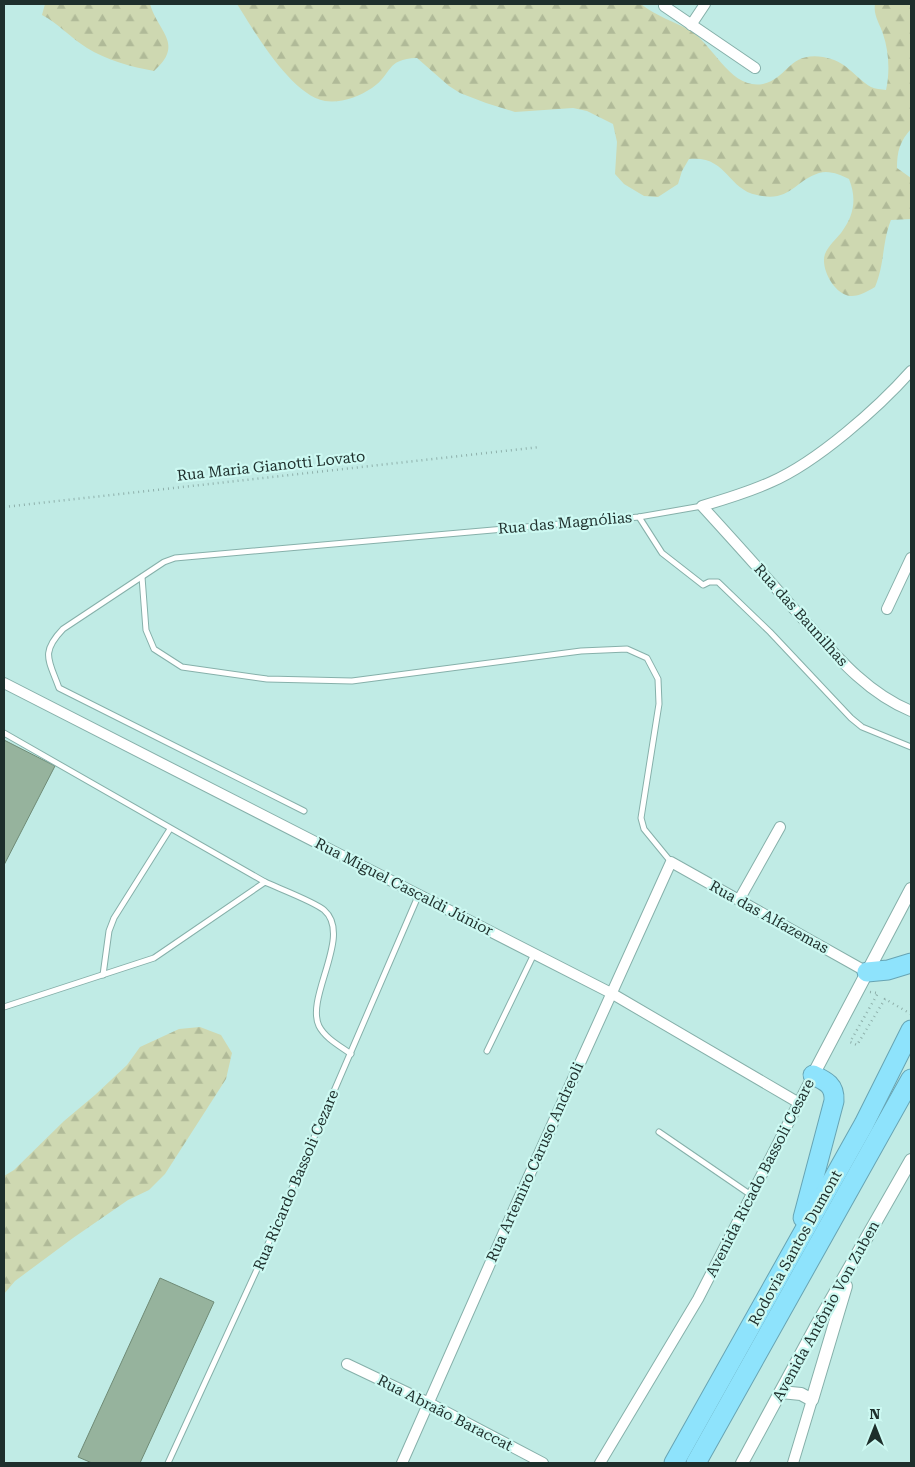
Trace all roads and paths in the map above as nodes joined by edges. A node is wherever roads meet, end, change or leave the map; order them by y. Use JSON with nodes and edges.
{"nodes":[{"id":1,"x":705,"y":4,"type":"edge"},
{"id":2,"x":664,"y":6,"type":"dead end"},
{"id":3,"x":691,"y":25,"type":"junction"},
{"id":4,"x":755,"y":68,"type":"dead end"},
{"id":5,"x":911,"y":371,"type":"edge"},
{"id":6,"x":540,"y":447,"type":"dead end"},
{"id":7,"x":702,"y":506,"type":"junction"},
{"id":8,"x":4,"y":507,"type":"edge"},
{"id":9,"x":639,"y":517,"type":"junction"},
{"id":10,"x":911,"y":558,"type":"edge"},
{"id":11,"x":142,"y":577,"type":"junction"},
{"id":12,"x":887,"y":609,"type":"dead end"},
{"id":13,"x":4,"y":683,"type":"edge"},
{"id":14,"x":911,"y":711,"type":"edge"},
{"id":15,"x":4,"y":733,"type":"edge"},
{"id":16,"x":911,"y":747,"type":"edge"},
{"id":17,"x":304,"y":811,"type":"dead end"},
{"id":18,"x":780,"y":827,"type":"dead end"},
{"id":19,"x":170,"y":829,"type":"junction"},
{"id":20,"x":670,"y":862,"type":"junction"},
{"id":21,"x":265,"y":882,"type":"junction"},
{"id":22,"x":911,"y":888,"type":"edge"},
{"id":23,"x":419,"y":893,"type":"junction"},
{"id":24,"x":740,"y":900,"type":"junction"},
{"id":25,"x":534,"y":954,"type":"junction"},
{"id":26,"x":911,"y":963,"type":"edge"},
{"id":27,"x":868,"y":972,"type":"junction"},
{"id":28,"x":103,"y":975,"type":"junction"},
{"id":29,"x":859,"y":990,"type":"junction"},
{"id":30,"x":611,"y":993,"type":"junction"},
{"id":31,"x":4,"y":1007,"type":"edge"},
{"id":32,"x":911,"y":1014,"type":"edge"},
{"id":33,"x":911,"y":1030,"type":"edge"},
{"id":34,"x":487,"y":1051,"type":"dead end"},
{"id":35,"x":351,"y":1054,"type":"junction"},
{"id":36,"x":813,"y":1075,"type":"junction"},
{"id":37,"x":911,"y":1079,"type":"edge"},
{"id":38,"x":798,"y":1103,"type":"junction"},
{"id":39,"x":659,"y":1132,"type":"dead end"},
{"id":40,"x":910,"y":1166,"type":"edge"},
{"id":41,"x":751,"y":1195,"type":"junction"},
{"id":42,"x":797,"y":1245,"type":"junction"},
{"id":43,"x":852,"y":1264,"type":"junction"},
{"id":44,"x":347,"y":1364,"type":"dead end"},
{"id":45,"x":781,"y":1392,"type":"junction"},
{"id":46,"x":812,"y":1400,"type":"junction"},
{"id":47,"x":429,"y":1403,"type":"junction"},
{"id":48,"x":168,"y":1463,"type":"edge"},
{"id":49,"x":402,"y":1463,"type":"edge"},
{"id":50,"x":543,"y":1463,"type":"edge"},
{"id":51,"x":600,"y":1463,"type":"edge"},
{"id":52,"x":674,"y":1463,"type":"edge"},
{"id":53,"x":696,"y":1463,"type":"edge"},
{"id":54,"x":742,"y":1463,"type":"edge"},
{"id":55,"x":793,"y":1463,"type":"edge"}],
"edges":[{"from":1,"to":3,"type":"street"},
{"from":2,"to":3,"type":"street"},
{"from":3,"to":4,"type":"street"},
{"from":5,"to":7,"type":"street","name":"Rua das Magnólias"},
{"from":6,"to":8,"type":"path","name":"Rua Maria Gianotti Lovato"},
{"from":7,"to":9,"type":"lane","name":"Rua das Magnólias"},
{"from":7,"to":14,"type":"street","name":"Rua das Baunilhas"},
{"from":9,"to":11,"type":"lane","name":"Rua das Magnólias"},
{"from":9,"to":16,"type":"lane"},
{"from":10,"to":12,"type":"street"},
{"from":11,"to":17,"type":"lane"},
{"from":11,"to":20,"type":"lane"},
{"from":13,"to":23,"type":"street","name":"Rua Miguel Cascaldi Júnior"},
{"from":15,"to":19,"type":"lane"},
{"from":18,"to":24,"type":"street"},
{"from":19,"to":21,"type":"lane"},
{"from":19,"to":28,"type":"lane"},
{"from":20,"to":24,"type":"street","name":"Rua das Alfazemas"},
{"from":20,"to":30,"type":"street","name":"Rua Artemiro Caruso Andreoli"},
{"from":21,"to":28,"type":"lane"},
{"from":21,"to":35,"type":"lane"},
{"from":22,"to":27,"type":"street","name":"Avenida Ricado Bassoli Cesare"},
{"from":23,"to":25,"type":"street","name":"Rua Miguel Cascaldi Júnior"},
{"from":23,"to":35,"type":"lane","name":"Rua Ricardo Bassoli Cezare"},
{"from":24,"to":27,"type":"street","name":"Rua das Alfazemas"},
{"from":25,"to":30,"type":"street","name":"Rua Miguel Cascaldi Júnior"},
{"from":25,"to":34,"type":"lane"},
{"from":26,"to":27,"type":"highway"},
{"from":27,"to":29,"type":"street","name":"Avenida Ricado Bassoli Cesare"},
{"from":28,"to":31,"type":"lane"},
{"from":29,"to":32,"type":"path"},
{"from":29,"to":36,"type":"street","name":"Avenida Ricado Bassoli Cesare"},
{"from":30,"to":38,"type":"street","name":"Rua Miguel Cascaldi Júnior"},
{"from":30,"to":47,"type":"street","name":"Rua Artemiro Caruso Andreoli"},
{"from":33,"to":42,"type":"highway","name":"Rodovia Santos Dumont"},
{"from":35,"to":48,"type":"lane","name":"Rua Ricardo Bassoli Cezare"},
{"from":36,"to":38,"type":"street","name":"Avenida Ricado Bassoli Cesare"},
{"from":36,"to":42,"type":"highway"},
{"from":37,"to":53,"type":"highway","name":"Rodovia Santos Dumont"},
{"from":38,"to":41,"type":"street","name":"Avenida Ricado Bassoli Cesare"},
{"from":39,"to":41,"type":"lane"},
{"from":40,"to":43,"type":"street","name":"Avenida Antônio Von Zuben"},
{"from":41,"to":51,"type":"street","name":"Avenida Ricado Bassoli Cesare"},
{"from":42,"to":52,"type":"highway","name":"Rodovia Santos Dumont"},
{"from":43,"to":45,"type":"street","name":"Avenida Antônio Von Zuben"},
{"from":43,"to":46,"type":"street"},
{"from":44,"to":47,"type":"street","name":"Rua Abraão Baraccat"},
{"from":45,"to":46,"type":"street"},
{"from":45,"to":54,"type":"street","name":"Avenida Antônio Von Zuben"},
{"from":46,"to":55,"type":"street"},
{"from":47,"to":49,"type":"street","name":"Rua Artemiro Caruso Andreoli"},
{"from":47,"to":50,"type":"street","name":"Rua Abraão Baraccat"}]}
